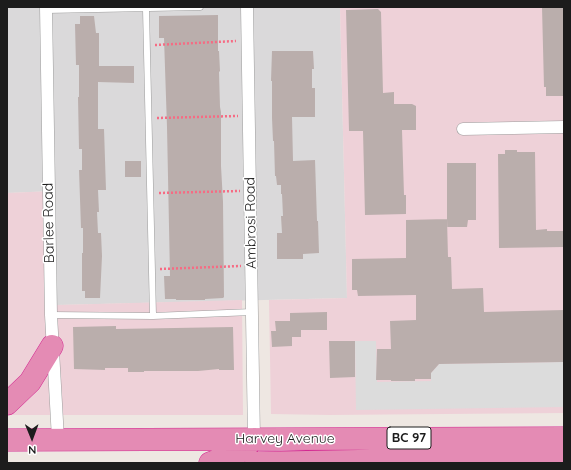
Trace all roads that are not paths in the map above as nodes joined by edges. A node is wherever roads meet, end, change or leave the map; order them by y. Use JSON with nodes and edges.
{"nodes":[{"id":1,"x":200,"y":7,"type":"edge"},
{"id":2,"x":247,"y":7,"type":"edge"},
{"id":3,"x":46,"y":9,"type":"edge"},
{"id":4,"x":146,"y":9,"type":"junction"},
{"id":5,"x":564,"y":127,"type":"edge"},
{"id":6,"x":463,"y":129,"type":"dead end"},
{"id":7,"x":252,"y":312,"type":"junction"},
{"id":8,"x":51,"y":315,"type":"junction"},
{"id":9,"x":153,"y":316,"type":"junction"},
{"id":10,"x":52,"y":346,"type":"junction"},
{"id":11,"x":7,"y":404,"type":"edge"},
{"id":12,"x":564,"y":438,"type":"edge"},
{"id":13,"x":58,"y":439,"type":"junction"},
{"id":14,"x":254,"y":439,"type":"junction"},
{"id":15,"x":7,"y":440,"type":"edge"},
{"id":16,"x":31,"y":440,"type":"junction"},
{"id":17,"x":7,"y":448,"type":"edge"},
{"id":18,"x":564,"y":457,"type":"edge"},
{"id":19,"x":210,"y":463,"type":"edge"},
{"id":20,"x":256,"y":463,"type":"edge"},
{"id":21,"x":281,"y":463,"type":"edge"}],
"edges":[{"from":1,"to":4,"type":"lane"},
{"from":2,"to":7,"type":"street","name":"Ambrosi Road"},
{"from":3,"to":4,"type":"lane"},
{"from":3,"to":8,"type":"street","name":"Barlee Road"},
{"from":4,"to":9,"type":"lane"},
{"from":5,"to":6,"type":"street"},
{"from":7,"to":9,"type":"lane"},
{"from":7,"to":14,"type":"street","name":"Ambrosi Road"},
{"from":8,"to":9,"type":"lane"},
{"from":8,"to":10,"type":"street","name":"Barlee Road"},
{"from":10,"to":11,"type":"highway"},
{"from":10,"to":13,"type":"street","name":"Barlee Road"},
{"from":12,"to":14,"type":"highway","name":"Harvey Avenue","number":"BC 97"},
{"from":13,"to":14,"type":"highway","name":"Harvey Avenue","number":"BC 97"},
{"from":13,"to":16,"type":"highway","name":"Harvey Avenue","number":"BC 97"},
{"from":14,"to":19,"type":"highway"},
{"from":15,"to":16,"type":"highway","name":"Harvey Avenue","number":"BC 97"},
{"from":16,"to":17,"type":"highway"},
{"from":18,"to":21,"type":"highway","name":"Harvey Avenue","number":"BC 97"},
{"from":20,"to":21,"type":"highway","name":"Harvey Avenue","number":"BC 97"}]}
